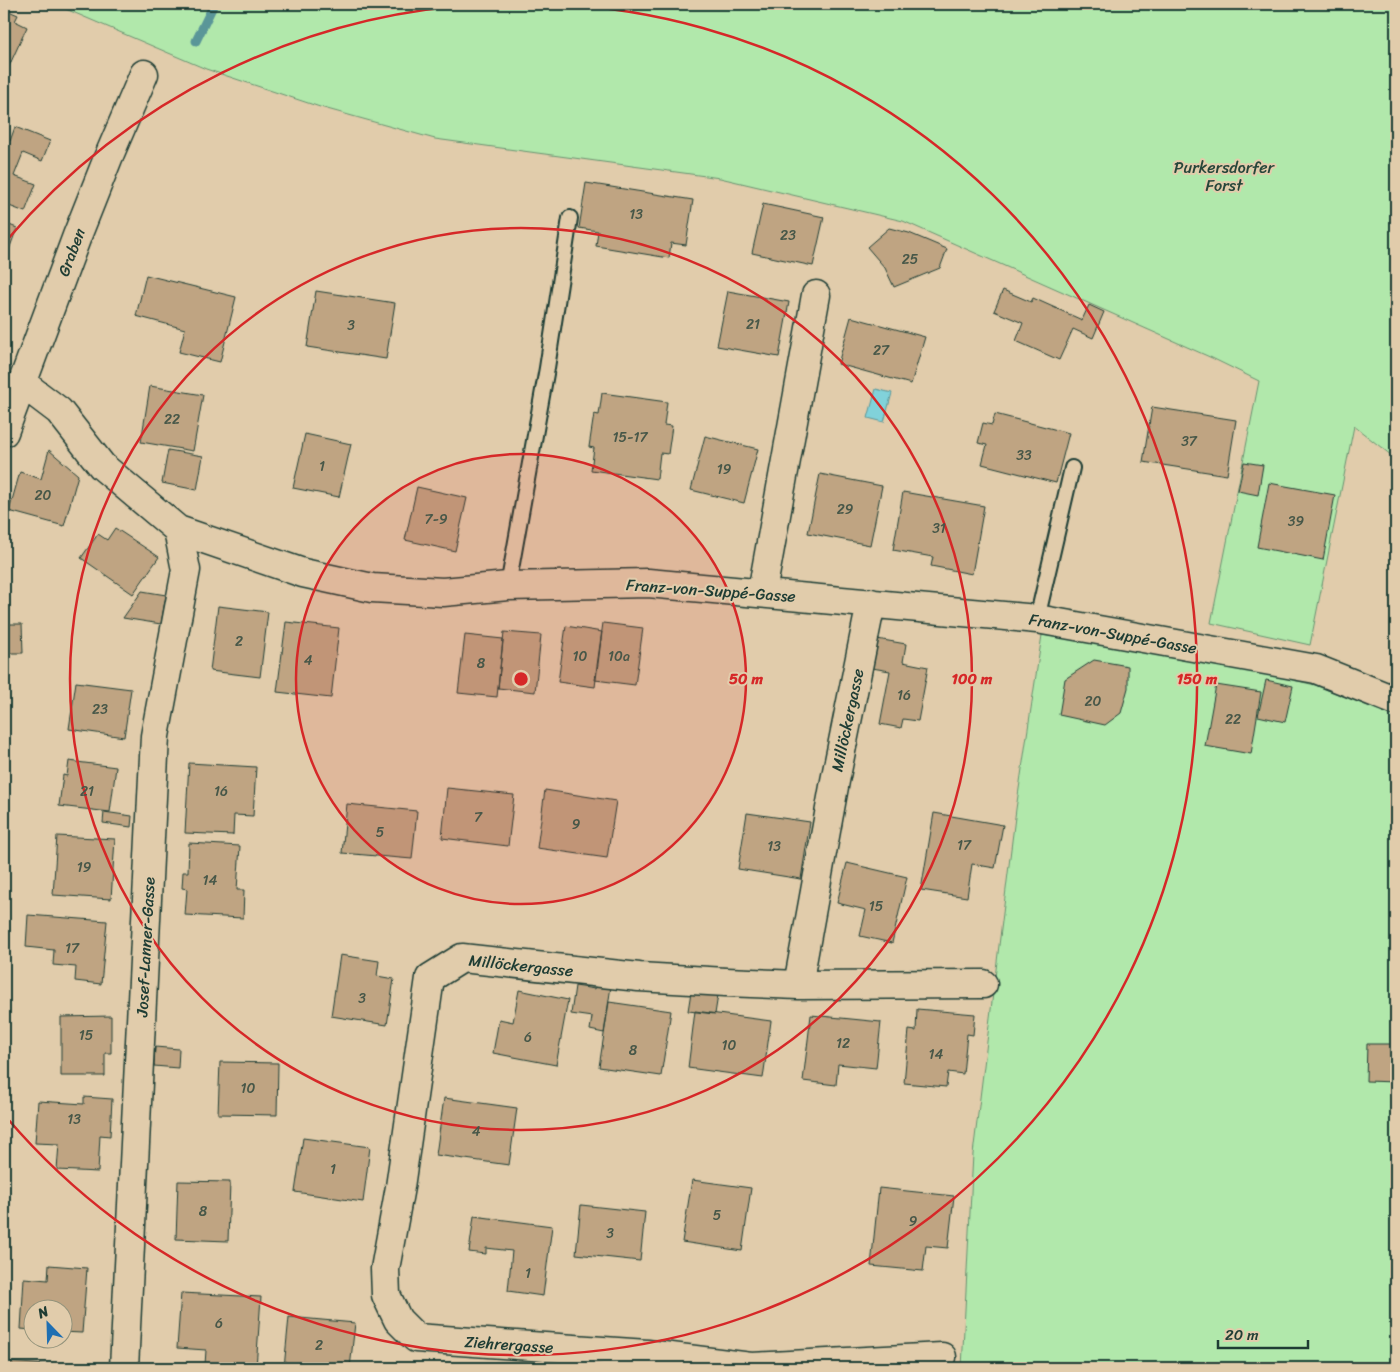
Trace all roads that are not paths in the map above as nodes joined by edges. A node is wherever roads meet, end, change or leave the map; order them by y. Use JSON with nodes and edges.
{"nodes":[{"id":1,"x":144,"y":74,"type":"dead end"},
{"id":2,"x":570,"y":218,"type":"dead end"},
{"id":3,"x":816,"y":295,"type":"dead end"},
{"id":4,"x":22,"y":383,"type":"junction"},
{"id":5,"x":4,"y":432,"type":"edge"},
{"id":6,"x":1072,"y":468,"type":"dead end"},
{"id":7,"x":178,"y":530,"type":"junction"},
{"id":8,"x":508,"y":586,"type":"junction"},
{"id":9,"x":762,"y":592,"type":"junction"},
{"id":10,"x":871,"y":603,"type":"junction"},
{"id":11,"x":1037,"y":619,"type":"junction"},
{"id":12,"x":1396,"y":701,"type":"edge"},
{"id":13,"x":983,"y":984,"type":"dead end"},
{"id":14,"x":798,"y":985,"type":"junction"},
{"id":15,"x":400,"y":1187,"type":"joint"},
{"id":16,"x":942,"y":1357,"type":"dead end"},
{"id":17,"x":124,"y":1368,"type":"edge"},
{"id":18,"x":751,"y":1368,"type":"edge"}],
"edges":[{"from":1,"to":4,"type":"street","name":"Graben"},
{"from":2,"to":8,"type":"lane"},
{"from":3,"to":9,"type":"street"},
{"from":4,"to":5,"type":"street","name":"Graben"},
{"from":4,"to":7,"type":"street","name":"Franz-von-Suppé-Gasse"},
{"from":6,"to":11,"type":"lane"},
{"from":7,"to":8,"type":"street","name":"Franz-von-Suppé-Gasse"},
{"from":7,"to":17,"type":"street","name":"Josef-Lanner-Gasse"},
{"from":8,"to":9,"type":"street","name":"Franz-von-Suppé-Gasse"},
{"from":9,"to":10,"type":"street","name":"Franz-von-Suppé-Gasse"},
{"from":10,"to":11,"type":"street","name":"Franz-von-Suppé-Gasse"},
{"from":10,"to":14,"type":"street","name":"Millöckergasse"},
{"from":11,"to":12,"type":"street","name":"Franz-von-Suppé-Gasse"},
{"from":13,"to":14,"type":"street","name":"Millöckergasse"},
{"from":14,"to":15,"type":"street","name":"Millöckergasse"},
{"from":15,"to":18,"type":"street","name":"Ziehrergasse"},
{"from":16,"to":18,"type":"street","name":"Ziehrergasse"}]}
